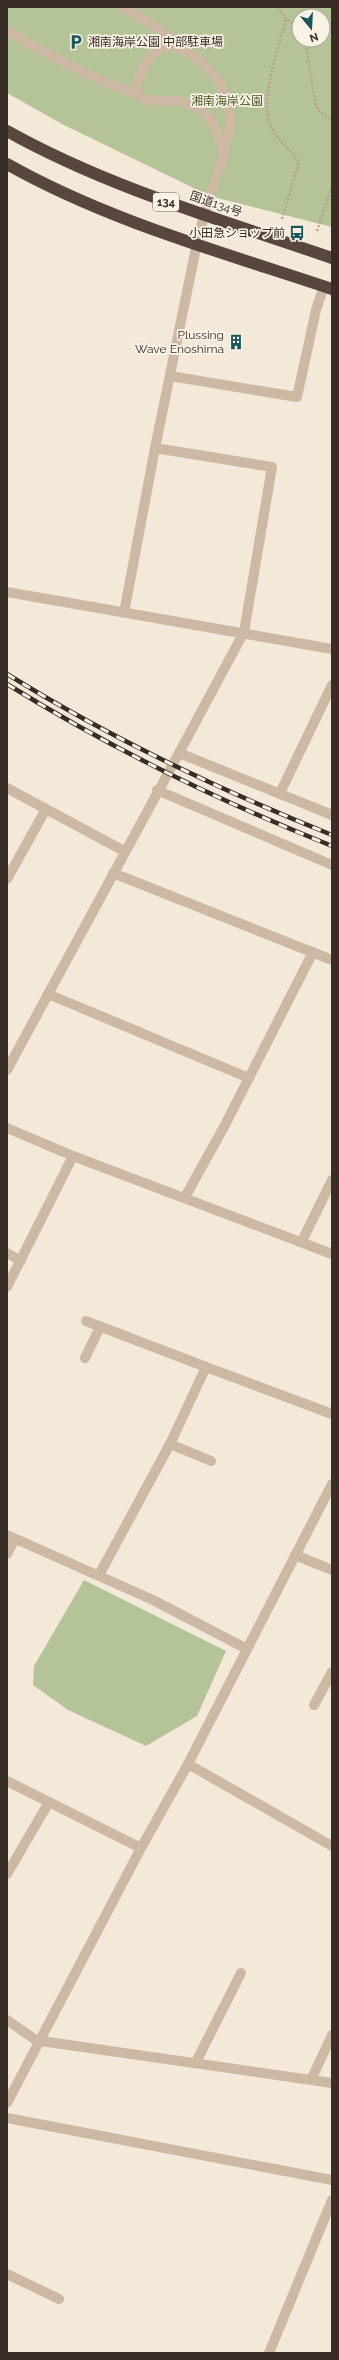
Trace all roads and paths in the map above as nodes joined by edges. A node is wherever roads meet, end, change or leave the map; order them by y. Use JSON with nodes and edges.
{"nodes":[{"id":1,"x":122,"y":7,"type":"edge"},
{"id":2,"x":278,"y":7,"type":"edge"},
{"id":3,"x":286,"y":19,"type":"junction"},
{"id":4,"x":291,"y":22,"type":"edge"},
{"id":5,"x":7,"y":31,"type":"edge"},
{"id":6,"x":306,"y":48,"type":"edge"},
{"id":7,"x":182,"y":49,"type":"junction"},
{"id":8,"x":135,"y":93,"type":"junction"},
{"id":9,"x":332,"y":119,"type":"edge"},
{"id":10,"x":7,"y":131,"type":"edge"},
{"id":11,"x":224,"y":154,"type":"junction"},
{"id":12,"x":7,"y":165,"type":"edge"},
{"id":13,"x":332,"y":186,"type":"edge"},
{"id":14,"x":204,"y":214,"type":"junction"},
{"id":15,"x":282,"y":219,"type":"dead end"},
{"id":16,"x":317,"y":231,"type":"dead end"},
{"id":17,"x":197,"y":243,"type":"junction"},
{"id":18,"x":332,"y":258,"type":"edge"},
{"id":19,"x":328,"y":287,"type":"edge"},
{"id":20,"x":170,"y":376,"type":"junction"},
{"id":21,"x":155,"y":448,"type":"junction"},
{"id":22,"x":7,"y":592,"type":"edge"},
{"id":23,"x":124,"y":613,"type":"junction"},
{"id":24,"x":244,"y":632,"type":"junction"},
{"id":25,"x":332,"y":649,"type":"edge"},
{"id":26,"x":332,"y":685,"type":"edge"},
{"id":27,"x":179,"y":753,"type":"junction"},
{"id":28,"x":7,"y":788,"type":"edge"},
{"id":29,"x":157,"y":790,"type":"junction"},
{"id":30,"x":280,"y":793,"type":"junction"},
{"id":31,"x":46,"y":809,"type":"junction"},
{"id":32,"x":332,"y":815,"type":"edge"},
{"id":33,"x":124,"y":851,"type":"junction"},
{"id":34,"x":332,"y":865,"type":"edge"},
{"id":35,"x":113,"y":873,"type":"junction"},
{"id":36,"x":7,"y":879,"type":"edge"},
{"id":37,"x":313,"y":952,"type":"junction"},
{"id":38,"x":332,"y":960,"type":"edge"},
{"id":39,"x":48,"y":994,"type":"junction"},
{"id":40,"x":7,"y":1070,"type":"edge"},
{"id":41,"x":249,"y":1078,"type":"junction"},
{"id":42,"x":7,"y":1128,"type":"edge"},
{"id":43,"x":73,"y":1156,"type":"junction"},
{"id":44,"x":332,"y":1180,"type":"edge"},
{"id":45,"x":185,"y":1197,"type":"junction"},
{"id":46,"x":302,"y":1241,"type":"junction"},
{"id":47,"x":7,"y":1253,"type":"edge"},
{"id":48,"x":332,"y":1254,"type":"edge"},
{"id":49,"x":21,"y":1261,"type":"junction"},
{"id":50,"x":7,"y":1287,"type":"edge"},
{"id":51,"x":86,"y":1321,"type":"dead end"},
{"id":52,"x":100,"y":1326,"type":"junction"},
{"id":53,"x":85,"y":1358,"type":"dead end"},
{"id":54,"x":206,"y":1367,"type":"junction"},
{"id":55,"x":332,"y":1414,"type":"edge"},
{"id":56,"x":170,"y":1444,"type":"junction"},
{"id":57,"x":211,"y":1462,"type":"dead end"},
{"id":58,"x":332,"y":1484,"type":"edge"},
{"id":59,"x":11,"y":1537,"type":"edge"},
{"id":60,"x":7,"y":1554,"type":"edge"},
{"id":61,"x":295,"y":1555,"type":"junction"},
{"id":62,"x":332,"y":1570,"type":"edge"},
{"id":63,"x":99,"y":1575,"type":"junction"},
{"id":64,"x":247,"y":1649,"type":"junction"},
{"id":65,"x":332,"y":1672,"type":"edge"},
{"id":66,"x":314,"y":1704,"type":"dead end"},
{"id":67,"x":188,"y":1764,"type":"junction"},
{"id":68,"x":7,"y":1781,"type":"edge"},
{"id":69,"x":49,"y":1802,"type":"junction"},
{"id":70,"x":332,"y":1846,"type":"edge"},
{"id":71,"x":141,"y":1848,"type":"junction"},
{"id":72,"x":7,"y":1874,"type":"edge"},
{"id":73,"x":240,"y":1973,"type":"dead end"},
{"id":74,"x":7,"y":2020,"type":"edge"},
{"id":75,"x":332,"y":2036,"type":"edge"},
{"id":76,"x":41,"y":2042,"type":"junction"},
{"id":77,"x":196,"y":2062,"type":"junction"},
{"id":78,"x":311,"y":2080,"type":"junction"},
{"id":79,"x":332,"y":2083,"type":"edge"},
{"id":80,"x":7,"y":2103,"type":"edge"},
{"id":81,"x":7,"y":2118,"type":"edge"},
{"id":82,"x":332,"y":2180,"type":"edge"},
{"id":83,"x":332,"y":2200,"type":"edge"},
{"id":84,"x":7,"y":2274,"type":"edge"},
{"id":85,"x":59,"y":2299,"type":"dead end"},
{"id":86,"x":269,"y":2353,"type":"edge"}],
"edges":[{"from":1,"to":7,"type":"street"},
{"from":2,"to":3,"type":"path"},
{"from":3,"to":4,"type":"path"},
{"from":3,"to":15,"type":"path"},
{"from":5,"to":8,"type":"street"},
{"from":6,"to":9,"type":"path"},
{"from":7,"to":8,"type":"street"},
{"from":7,"to":11,"type":"street"},
{"from":8,"to":11,"type":"street"},
{"from":10,"to":14,"type":"highway","name":"国道134号","number":"134"},
{"from":11,"to":14,"type":"street"},
{"from":12,"to":17,"type":"highway","number":"134"},
{"from":13,"to":16,"type":"path"},
{"from":14,"to":17,"type":"street"},
{"from":14,"to":18,"type":"highway","name":"国道134号","number":"134"},
{"from":17,"to":19,"type":"highway","number":"134"},
{"from":17,"to":20,"type":"street"},
{"from":19,"to":20,"type":"street"},
{"from":20,"to":21,"type":"street"},
{"from":21,"to":23,"type":"street"},
{"from":21,"to":24,"type":"street"},
{"from":22,"to":23,"type":"street"},
{"from":23,"to":24,"type":"street"},
{"from":24,"to":25,"type":"street"},
{"from":24,"to":27,"type":"street"},
{"from":26,"to":30,"type":"street"},
{"from":27,"to":29,"type":"street"},
{"from":27,"to":30,"type":"street"},
{"from":28,"to":31,"type":"street"},
{"from":29,"to":33,"type":"street"},
{"from":29,"to":34,"type":"street"},
{"from":30,"to":32,"type":"street"},
{"from":31,"to":33,"type":"street"},
{"from":31,"to":36,"type":"street"},
{"from":33,"to":35,"type":"street"},
{"from":35,"to":37,"type":"street"},
{"from":35,"to":39,"type":"street"},
{"from":37,"to":38,"type":"street"},
{"from":37,"to":41,"type":"street"},
{"from":39,"to":40,"type":"street"},
{"from":39,"to":41,"type":"street"},
{"from":41,"to":45,"type":"street"},
{"from":42,"to":43,"type":"street"},
{"from":43,"to":45,"type":"street"},
{"from":43,"to":49,"type":"street"},
{"from":44,"to":46,"type":"street"},
{"from":45,"to":46,"type":"street"},
{"from":46,"to":48,"type":"street"},
{"from":47,"to":49,"type":"street"},
{"from":49,"to":50,"type":"street"},
{"from":51,"to":52,"type":"street"},
{"from":52,"to":53,"type":"street"},
{"from":52,"to":54,"type":"street"},
{"from":54,"to":55,"type":"street"},
{"from":54,"to":56,"type":"street"},
{"from":56,"to":57,"type":"street"},
{"from":56,"to":63,"type":"street"},
{"from":58,"to":61,"type":"street"},
{"from":59,"to":60,"type":"street"},
{"from":59,"to":63,"type":"street"},
{"from":61,"to":62,"type":"street"},
{"from":61,"to":64,"type":"street"},
{"from":63,"to":64,"type":"street"},
{"from":64,"to":67,"type":"street"},
{"from":65,"to":66,"type":"street"},
{"from":67,"to":70,"type":"street"},
{"from":67,"to":71,"type":"street"},
{"from":68,"to":69,"type":"street"},
{"from":69,"to":71,"type":"street"},
{"from":69,"to":72,"type":"street"},
{"from":71,"to":76,"type":"street"},
{"from":73,"to":77,"type":"street"},
{"from":74,"to":76,"type":"street"},
{"from":75,"to":78,"type":"street"},
{"from":76,"to":77,"type":"street"},
{"from":76,"to":80,"type":"street"},
{"from":77,"to":78,"type":"street"},
{"from":78,"to":79,"type":"street"},
{"from":81,"to":82,"type":"street"},
{"from":83,"to":86,"type":"street"},
{"from":84,"to":85,"type":"street"}]}
